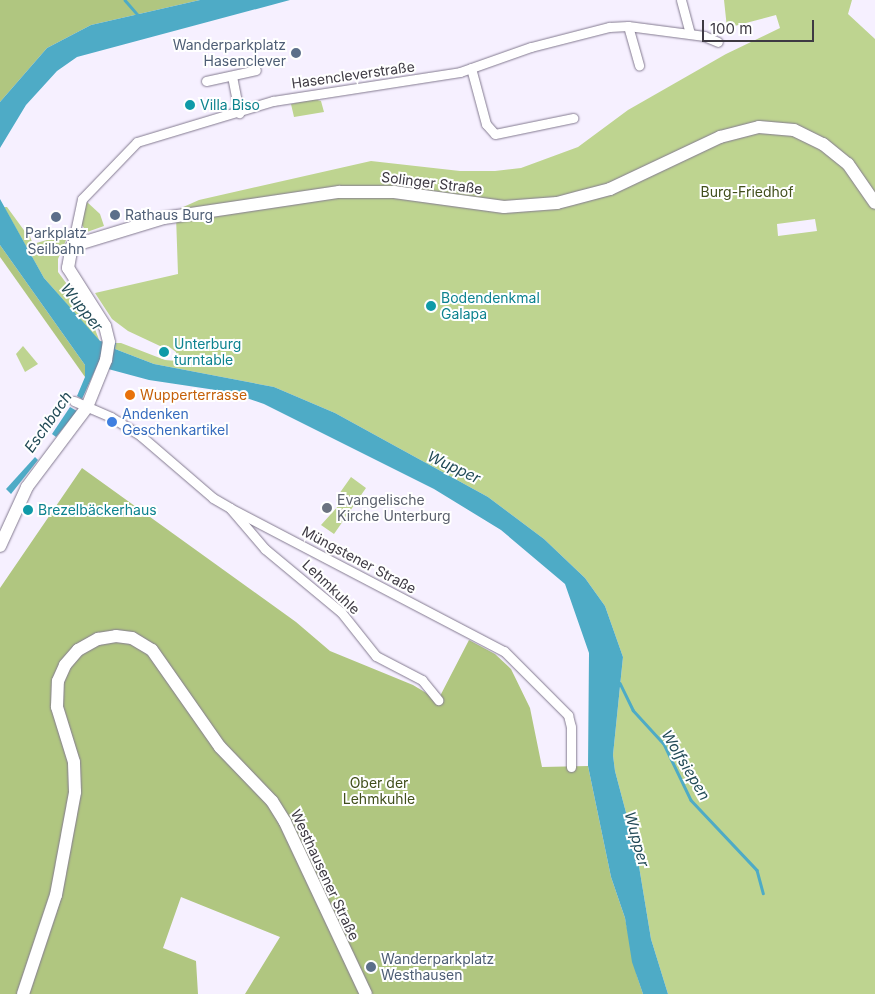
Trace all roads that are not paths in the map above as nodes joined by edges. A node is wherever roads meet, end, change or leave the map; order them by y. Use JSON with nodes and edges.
{"nodes":[{"id":1,"x":681,"y":0,"type":"edge"},
{"id":2,"x":628,"y":26,"type":"junction"},
{"id":3,"x":690,"y":34,"type":"junction"},
{"id":4,"x":718,"y":42,"type":"dead end"},
{"id":5,"x":639,"y":65,"type":"dead end"},
{"id":6,"x":471,"y":68,"type":"junction"},
{"id":7,"x":256,"y":70,"type":"dead end"},
{"id":8,"x":232,"y":76,"type":"junction"},
{"id":9,"x":206,"y":81,"type":"dead end"},
{"id":10,"x":239,"y":112,"type":"junction"},
{"id":11,"x":573,"y":118,"type":"dead end"},
{"id":12,"x":875,"y":203,"type":"edge"},
{"id":13,"x":72,"y":246,"type":"junction"},
{"id":14,"x":83,"y":404,"type":"junction"},
{"id":15,"x":230,"y":508,"type":"junction"},
{"id":16,"x":0,"y":546,"type":"edge"},
{"id":17,"x":438,"y":700,"type":"dead end"},
{"id":18,"x":571,"y":768,"type":"dead end"},
{"id":19,"x":23,"y":994,"type":"edge"},
{"id":20,"x":366,"y":994,"type":"edge"}],
"edges":[{"from":1,"to":3,"type":"street"},
{"from":2,"to":3,"type":"street","name":"Hasencleverstraße"},
{"from":2,"to":5,"type":"street"},
{"from":2,"to":6,"type":"street","name":"Hasencleverstraße"},
{"from":3,"to":4,"type":"street","name":"Hasencleverstraße"},
{"from":6,"to":10,"type":"street","name":"Hasencleverstraße"},
{"from":6,"to":11,"type":"street"},
{"from":7,"to":8,"type":"street"},
{"from":8,"to":9,"type":"street"},
{"from":8,"to":10,"type":"street"},
{"from":10,"to":13,"type":"street","name":"Hasencleverstraße"},
{"from":12,"to":13,"type":"main road","name":"Solinger Straße"},
{"from":13,"to":14,"type":"main road"},
{"from":14,"to":15,"type":"street","name":"Müngstener Straße"},
{"from":14,"to":16,"type":"main road"},
{"from":15,"to":17,"type":"street","name":"Lehmkuhle"},
{"from":15,"to":18,"type":"street","name":"Müngstener Straße"},
{"from":19,"to":20,"type":"main road","name":"Westhausener Straße"}]}
